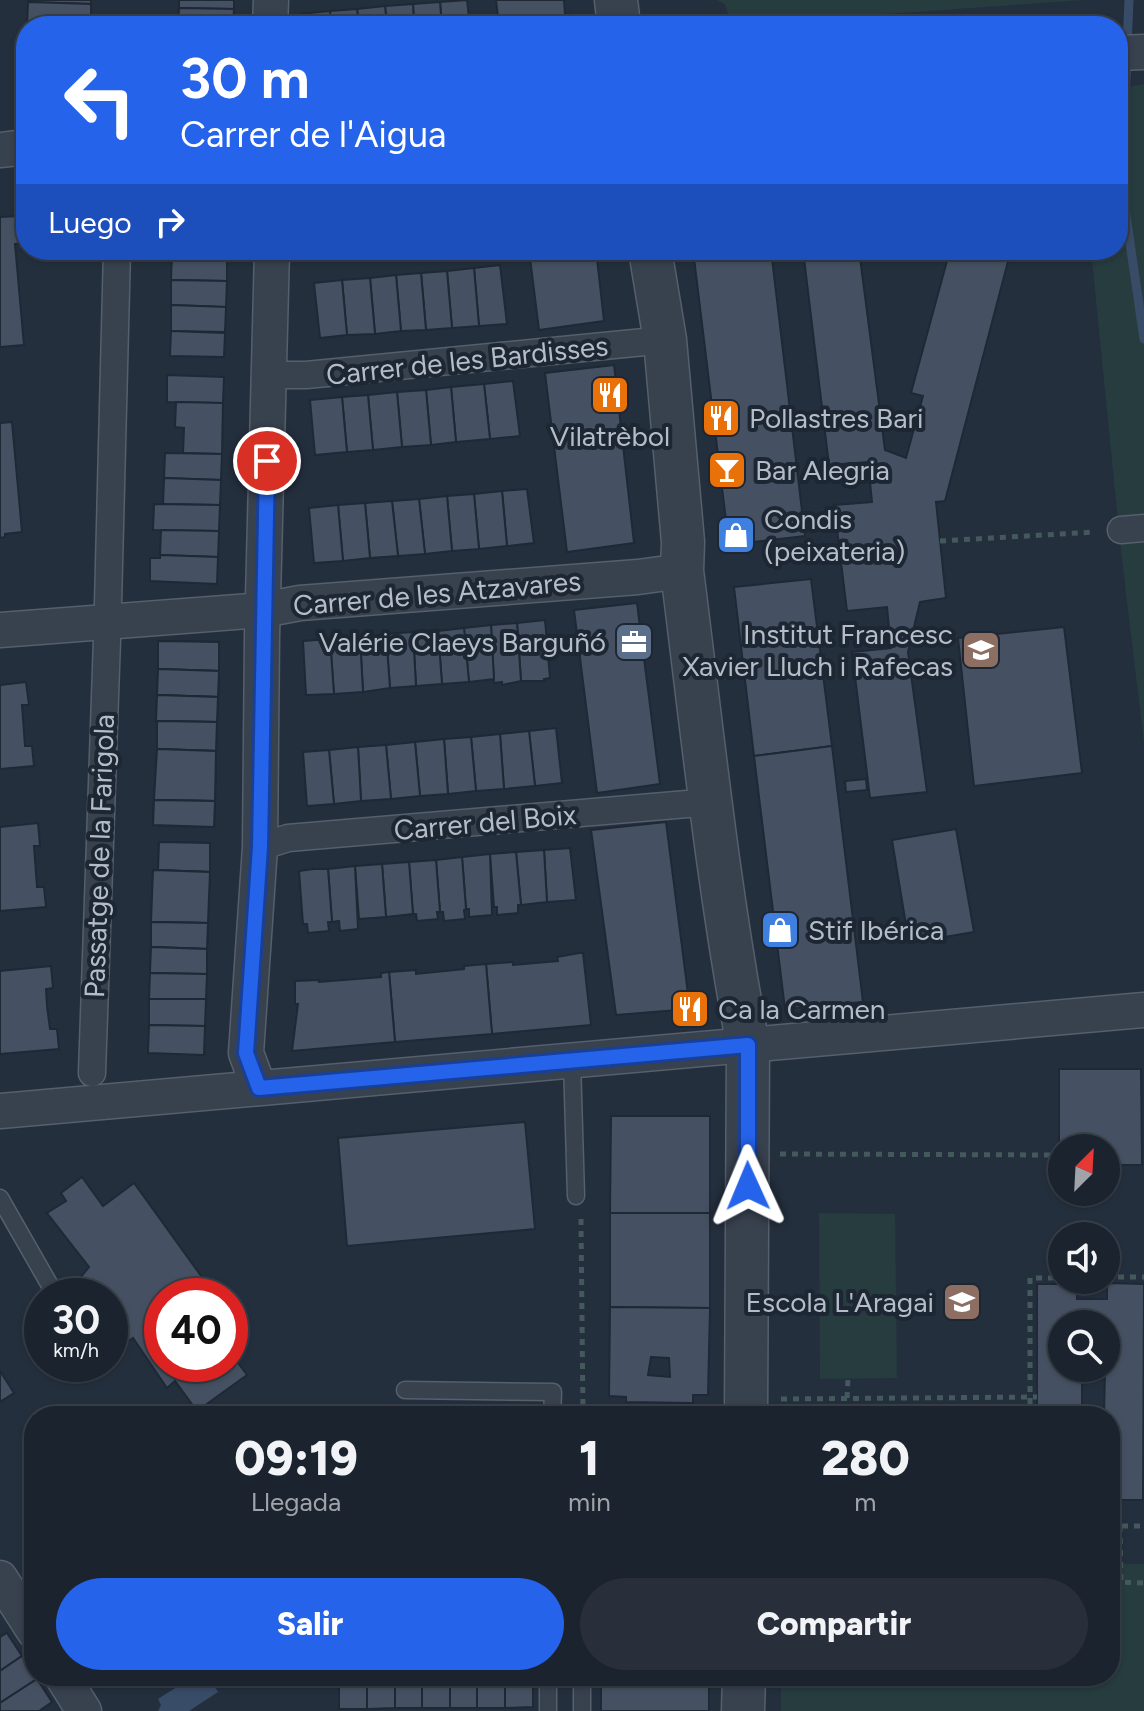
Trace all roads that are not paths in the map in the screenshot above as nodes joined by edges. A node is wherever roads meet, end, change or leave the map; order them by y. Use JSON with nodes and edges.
{"nodes":[{"id":1,"x":117,"y":260,"type":"edge"},
{"id":2,"x":272,"y":260,"type":"edge"},
{"id":3,"x":652,"y":260,"type":"edge"},
{"id":4,"x":665,"y":340,"type":"junction"},
{"id":5,"x":269,"y":375,"type":"junction"},
{"id":6,"x":682,"y":571,"type":"junction"},
{"id":7,"x":108,"y":604,"type":"dead end"},
{"id":8,"x":263,"y":610,"type":"junction"},
{"id":9,"x":0,"y":630,"type":"edge"},
{"id":10,"x":107,"y":639,"type":"dead end"},
{"id":11,"x":711,"y":802,"type":"junction"},
{"id":12,"x":260,"y":847,"type":"junction"},
{"id":13,"x":1144,"y":1010,"type":"edge"},
{"id":14,"x":748,"y":1045,"type":"junction"},
{"id":15,"x":572,"y":1061,"type":"junction"},
{"id":16,"x":92,"y":1073,"type":"dead end"},
{"id":17,"x":259,"y":1088,"type":"junction"},
{"id":18,"x":0,"y":1111,"type":"edge"},
{"id":19,"x":0,"y":1198,"type":"edge"},
{"id":20,"x":578,"y":1201,"type":"road end"},
{"id":21,"x":46,"y":1278,"type":"edge"},
{"id":22,"x":405,"y":1390,"type":"dead end"},
{"id":23,"x":552,"y":1406,"type":"edge"},
{"id":24,"x":759,"y":1406,"type":"edge"},
{"id":25,"x":0,"y":1578,"type":"edge"},
{"id":26,"x":24,"y":1615,"type":"edge"},
{"id":27,"x":68,"y":1686,"type":"edge"},
{"id":28,"x":548,"y":1686,"type":"edge"},
{"id":29,"x":582,"y":1686,"type":"edge"},
{"id":30,"x":744,"y":1686,"type":"edge"},
{"id":31,"x":84,"y":1711,"type":"edge"},
{"id":32,"x":548,"y":1711,"type":"edge"},
{"id":33,"x":582,"y":1711,"type":"edge"},
{"id":34,"x":743,"y":1711,"type":"edge"}],
"edges":[{"from":1,"to":7,"type":"street"},
{"from":2,"to":5,"type":"street"},
{"from":3,"to":4,"type":"street"},
{"from":4,"to":5,"type":"street","name":"Carrer de les Bardisses"},
{"from":4,"to":6,"type":"street"},
{"from":5,"to":8,"type":"street"},
{"from":6,"to":8,"type":"street","name":"Carrer de les Atzavares"},
{"from":6,"to":11,"type":"street"},
{"from":8,"to":9,"type":"street","name":"Carrer de les Atzavares"},
{"from":8,"to":12,"type":"street"},
{"from":10,"to":16,"type":"street","name":"Passatge de la Farigola"},
{"from":11,"to":12,"type":"street","name":"Carrer del Boix"},
{"from":11,"to":14,"type":"street"},
{"from":12,"to":17,"type":"street"},
{"from":13,"to":14,"type":"street"},
{"from":14,"to":15,"type":"street"},
{"from":14,"to":24,"type":"street"},
{"from":15,"to":17,"type":"street"},
{"from":15,"to":20,"type":"lane"},
{"from":17,"to":18,"type":"street"},
{"from":19,"to":21,"type":"lane"},
{"from":22,"to":23,"type":"lane"},
{"from":25,"to":26,"type":"street"},
{"from":27,"to":31,"type":"street"},
{"from":28,"to":32,"type":"lane"},
{"from":29,"to":33,"type":"lane"},
{"from":30,"to":34,"type":"street"}]}
